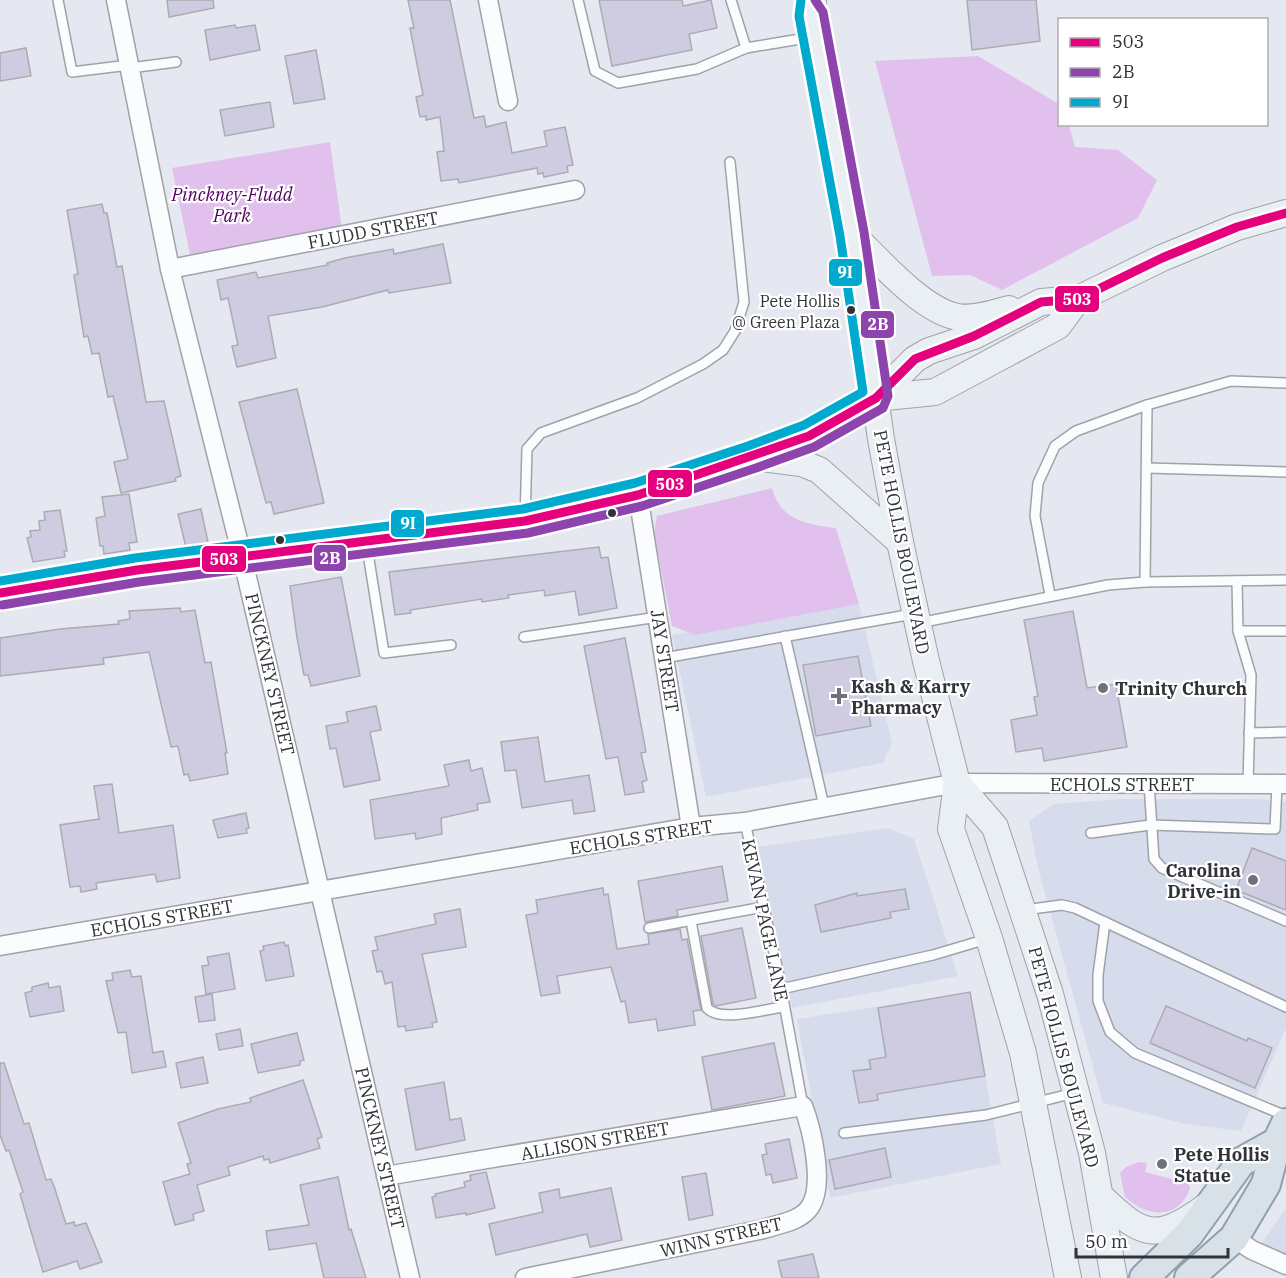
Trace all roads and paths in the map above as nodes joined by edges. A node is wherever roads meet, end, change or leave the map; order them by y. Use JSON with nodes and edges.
{"nodes":[{"id":1,"x":58,"y":0,"type":"edge"},
{"id":2,"x":117,"y":0,"type":"edge"},
{"id":3,"x":488,"y":0,"type":"edge"},
{"id":4,"x":578,"y":0,"type":"edge"},
{"id":5,"x":731,"y":0,"type":"edge"},
{"id":6,"x":809,"y":13,"type":"edge"},
{"id":7,"x":746,"y":48,"type":"junction"},
{"id":8,"x":176,"y":62,"type":"dead end"},
{"id":9,"x":129,"y":67,"type":"junction"},
{"id":10,"x":508,"y":101,"type":"dead end"},
{"id":11,"x":730,"y":162,"type":"dead end"},
{"id":12,"x":575,"y":190,"type":"dead end"},
{"id":13,"x":1286,"y":213,"type":"edge"},
{"id":14,"x":852,"y":234,"type":"junction"},
{"id":15,"x":170,"y":269,"type":"junction"},
{"id":16,"x":1078,"y":299,"type":"junction"},
{"id":17,"x":1041,"y":302,"type":"junction"},
{"id":18,"x":1286,"y":382,"type":"edge"},
{"id":19,"x":876,"y":398,"type":"junction"},
{"id":20,"x":1147,"y":405,"type":"junction"},
{"id":21,"x":752,"y":457,"type":"junction"},
{"id":22,"x":1147,"y":468,"type":"junction"},
{"id":23,"x":1286,"y":472,"type":"edge"},
{"id":24,"x":638,"y":495,"type":"junction"},
{"id":25,"x":525,"y":521,"type":"junction"},
{"id":26,"x":366,"y":541,"type":"junction"},
{"id":27,"x":900,"y":542,"type":"junction"},
{"id":28,"x":242,"y":556,"type":"junction"},
{"id":29,"x":1286,"y":580,"type":"edge"},
{"id":30,"x":1237,"y":581,"type":"junction"},
{"id":31,"x":1146,"y":582,"type":"junction"},
{"id":32,"x":0,"y":593,"type":"edge"},
{"id":33,"x":1050,"y":595,"type":"junction"},
{"id":34,"x":658,"y":617,"type":"junction"},
{"id":35,"x":918,"y":618,"type":"junction"},
{"id":36,"x":1238,"y":631,"type":"junction"},
{"id":37,"x":1286,"y":631,"type":"edge"},
{"id":38,"x":785,"y":636,"type":"junction"},
{"id":39,"x":524,"y":637,"type":"dead end"},
{"id":40,"x":452,"y":645,"type":"dead end"},
{"id":41,"x":664,"y":658,"type":"junction"},
{"id":42,"x":1286,"y":732,"type":"edge"},
{"id":43,"x":1249,"y":733,"type":"junction"},
{"id":44,"x":957,"y":783,"type":"junction"},
{"id":45,"x":1149,"y":783,"type":"junction"},
{"id":46,"x":1248,"y":784,"type":"junction"},
{"id":47,"x":1281,"y":784,"type":"edge"},
{"id":48,"x":825,"y":807,"type":"junction"},
{"id":49,"x":745,"y":822,"type":"junction"},
{"id":50,"x":1150,"y":825,"type":"junction"},
{"id":51,"x":691,"y":827,"type":"junction"},
{"id":52,"x":1275,"y":829,"type":"junction"},
{"id":53,"x":1091,"y":833,"type":"dead end"},
{"id":54,"x":1286,"y":833,"type":"edge"},
{"id":55,"x":321,"y":891,"type":"junction"},
{"id":56,"x":764,"y":907,"type":"junction"},
{"id":57,"x":1021,"y":910,"type":"junction"},
{"id":58,"x":691,"y":921,"type":"junction"},
{"id":59,"x":1286,"y":921,"type":"edge"},
{"id":60,"x":1105,"y":922,"type":"junction"},
{"id":61,"x":649,"y":928,"type":"dead end"},
{"id":62,"x":989,"y":938,"type":"junction"},
{"id":63,"x":0,"y":946,"type":"edge"},
{"id":64,"x":781,"y":989,"type":"junction"},
{"id":65,"x":783,"y":1007,"type":"junction"},
{"id":66,"x":1286,"y":1007,"type":"edge"},
{"id":67,"x":1077,"y":1093,"type":"junction"},
{"id":68,"x":1033,"y":1104,"type":"junction"},
{"id":69,"x":803,"y":1106,"type":"junction"},
{"id":70,"x":1286,"y":1116,"type":"edge"},
{"id":71,"x":844,"y":1133,"type":"dead end"},
{"id":72,"x":1281,"y":1133,"type":"edge"},
{"id":73,"x":386,"y":1176,"type":"junction"},
{"id":74,"x":1100,"y":1196,"type":"junction"},
{"id":75,"x":1209,"y":1204,"type":"junction"},
{"id":76,"x":1234,"y":1238,"type":"junction"},
{"id":77,"x":1284,"y":1262,"type":"edge"},
{"id":78,"x":410,"y":1278,"type":"edge"},
{"id":79,"x":525,"y":1278,"type":"edge"},
{"id":80,"x":1068,"y":1278,"type":"edge"},
{"id":81,"x":1114,"y":1278,"type":"edge"},
{"id":82,"x":1144,"y":1278,"type":"edge"},
{"id":83,"x":1189,"y":1278,"type":"edge"}],
"edges":[{"from":1,"to":9,"type":"lane"},
{"from":2,"to":9,"type":"street","name":"PINCKNEY STREET"},
{"from":3,"to":10,"type":"street"},
{"from":4,"to":7,"type":"lane"},
{"from":5,"to":7,"type":"lane"},
{"from":6,"to":7,"type":"lane"},
{"from":6,"to":14,"type":"main road","name":"PETE HOLLIS BOULEVARD"},
{"from":8,"to":9,"type":"lane"},
{"from":9,"to":15,"type":"street","name":"PINCKNEY STREET"},
{"from":11,"to":25,"type":"lane"},
{"from":12,"to":15,"type":"street","name":"FLUDD STREET"},
{"from":13,"to":16,"type":"main road"},
{"from":14,"to":17,"type":"main road"},
{"from":14,"to":19,"type":"main road","name":"PETE HOLLIS BOULEVARD"},
{"from":15,"to":28,"type":"street","name":"PINCKNEY STREET"},
{"from":16,"to":17,"type":"main road"},
{"from":16,"to":19,"type":"main road"},
{"from":17,"to":19,"type":"main road"},
{"from":18,"to":20,"type":"lane"},
{"from":19,"to":21,"type":"street"},
{"from":19,"to":27,"type":"main road","name":"PETE HOLLIS BOULEVARD"},
{"from":20,"to":22,"type":"lane"},
{"from":20,"to":33,"type":"lane"},
{"from":21,"to":24,"type":"street"},
{"from":21,"to":27,"type":"main road"},
{"from":22,"to":23,"type":"lane"},
{"from":22,"to":31,"type":"lane"},
{"from":24,"to":25,"type":"street"},
{"from":24,"to":34,"type":"street","name":"JAY STREET"},
{"from":25,"to":26,"type":"street"},
{"from":26,"to":28,"type":"street"},
{"from":26,"to":40,"type":"lane"},
{"from":27,"to":35,"type":"main road","name":"PETE HOLLIS BOULEVARD"},
{"from":28,"to":32,"type":"street"},
{"from":28,"to":55,"type":"street","name":"PINCKNEY STREET"},
{"from":29,"to":30,"type":"lane"},
{"from":30,"to":31,"type":"lane"},
{"from":30,"to":36,"type":"lane"},
{"from":31,"to":33,"type":"lane"},
{"from":33,"to":35,"type":"lane"},
{"from":34,"to":39,"type":"lane"},
{"from":34,"to":41,"type":"street","name":"JAY STREET"},
{"from":35,"to":38,"type":"lane"},
{"from":35,"to":44,"type":"main road","name":"PETE HOLLIS BOULEVARD"},
{"from":36,"to":37,"type":"lane"},
{"from":36,"to":43,"type":"lane"},
{"from":38,"to":41,"type":"lane"},
{"from":38,"to":48,"type":"lane"},
{"from":41,"to":51,"type":"street","name":"JAY STREET"},
{"from":42,"to":43,"type":"lane"},
{"from":43,"to":46,"type":"lane"},
{"from":44,"to":45,"type":"street","name":"ECHOLS STREET"},
{"from":44,"to":48,"type":"street","name":"ECHOLS STREET"},
{"from":44,"to":57,"type":"main road","name":"PETE HOLLIS BOULEVARD"},
{"from":44,"to":62,"type":"main road","name":"PETE HOLLIS BOULEVARD"},
{"from":45,"to":46,"type":"street","name":"ECHOLS STREET"},
{"from":45,"to":50,"type":"lane"},
{"from":46,"to":47,"type":"street","name":"ECHOLS STREET"},
{"from":47,"to":52,"type":"lane"},
{"from":48,"to":49,"type":"street","name":"ECHOLS STREET"},
{"from":49,"to":51,"type":"street","name":"ECHOLS STREET"},
{"from":49,"to":56,"type":"lane","name":"KEVAN PAGE LANE"},
{"from":50,"to":52,"type":"lane"},
{"from":50,"to":53,"type":"lane"},
{"from":50,"to":59,"type":"lane"},
{"from":51,"to":55,"type":"street","name":"ECHOLS STREET"},
{"from":52,"to":54,"type":"lane"},
{"from":55,"to":63,"type":"street","name":"ECHOLS STREET"},
{"from":55,"to":73,"type":"street","name":"PINCKNEY STREET"},
{"from":56,"to":58,"type":"lane"},
{"from":56,"to":64,"type":"lane","name":"KEVAN PAGE LANE"},
{"from":57,"to":60,"type":"lane"},
{"from":57,"to":67,"type":"main road","name":"PETE HOLLIS BOULEVARD"},
{"from":58,"to":61,"type":"lane"},
{"from":58,"to":65,"type":"lane"},
{"from":60,"to":66,"type":"lane"},
{"from":60,"to":70,"type":"lane"},
{"from":62,"to":64,"type":"lane"},
{"from":62,"to":68,"type":"main road","name":"PETE HOLLIS BOULEVARD"},
{"from":64,"to":65,"type":"lane","name":"KEVAN PAGE LANE"},
{"from":65,"to":69,"type":"lane","name":"KEVAN PAGE LANE"},
{"from":67,"to":68,"type":"lane"},
{"from":67,"to":74,"type":"main road","name":"PETE HOLLIS BOULEVARD"},
{"from":68,"to":71,"type":"lane"},
{"from":68,"to":80,"type":"main road","name":"PETE HOLLIS BOULEVARD"},
{"from":69,"to":73,"type":"street","name":"ALLISON STREET"},
{"from":69,"to":79,"type":"street","name":"WINN STREET"},
{"from":72,"to":75,"type":"main road"},
{"from":72,"to":76,"type":"main road"},
{"from":73,"to":78,"type":"street","name":"PINCKNEY STREET"},
{"from":74,"to":75,"type":"main road"},
{"from":74,"to":81,"type":"main road","name":"PETE HOLLIS BOULEVARD"},
{"from":75,"to":82,"type":"main road"},
{"from":76,"to":77,"type":"street"},
{"from":76,"to":83,"type":"main road"}]}
